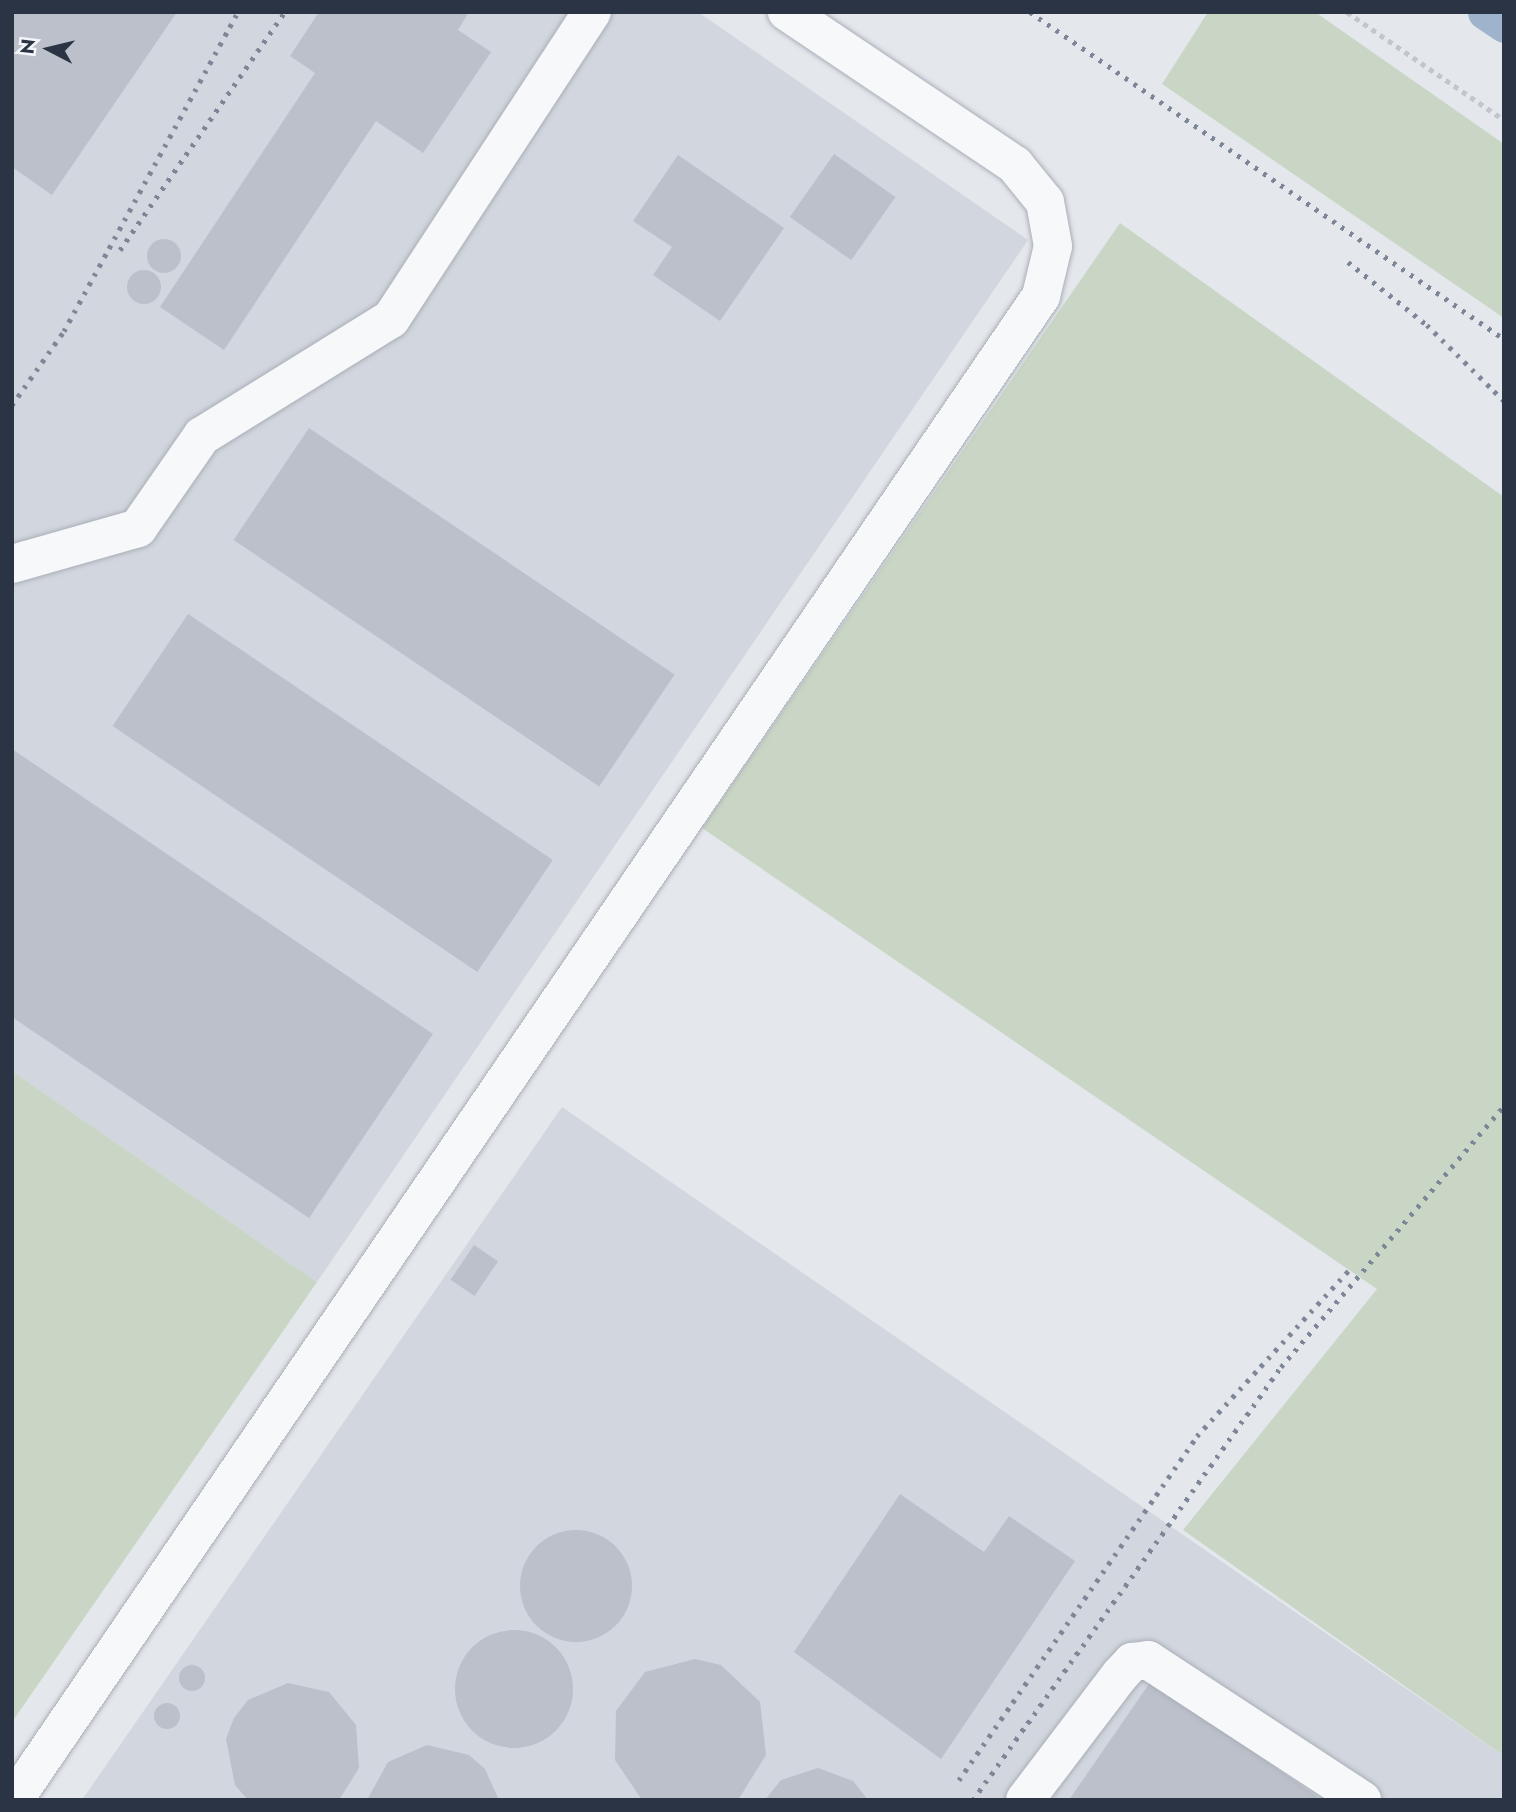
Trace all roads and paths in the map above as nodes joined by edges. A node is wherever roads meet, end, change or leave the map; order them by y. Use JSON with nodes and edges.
{"nodes":[{"id":1,"x":592,"y":12,"type":"edge"},
{"id":2,"x":787,"y":12,"type":"edge"},
{"id":3,"x":1347,"y":12,"type":"edge"},
{"id":4,"x":1504,"y":120,"type":"edge"},
{"id":5,"x":12,"y":564,"type":"edge"},
{"id":6,"x":14,"y":1800,"type":"edge"},
{"id":7,"x":1025,"y":1800,"type":"edge"},
{"id":8,"x":1362,"y":1800,"type":"edge"}],
"edges":[{"from":1,"to":5,"type":"lane"},
{"from":2,"to":6,"type":"lane"},
{"from":3,"to":4,"type":"path"},
{"from":7,"to":8,"type":"lane"}]}
